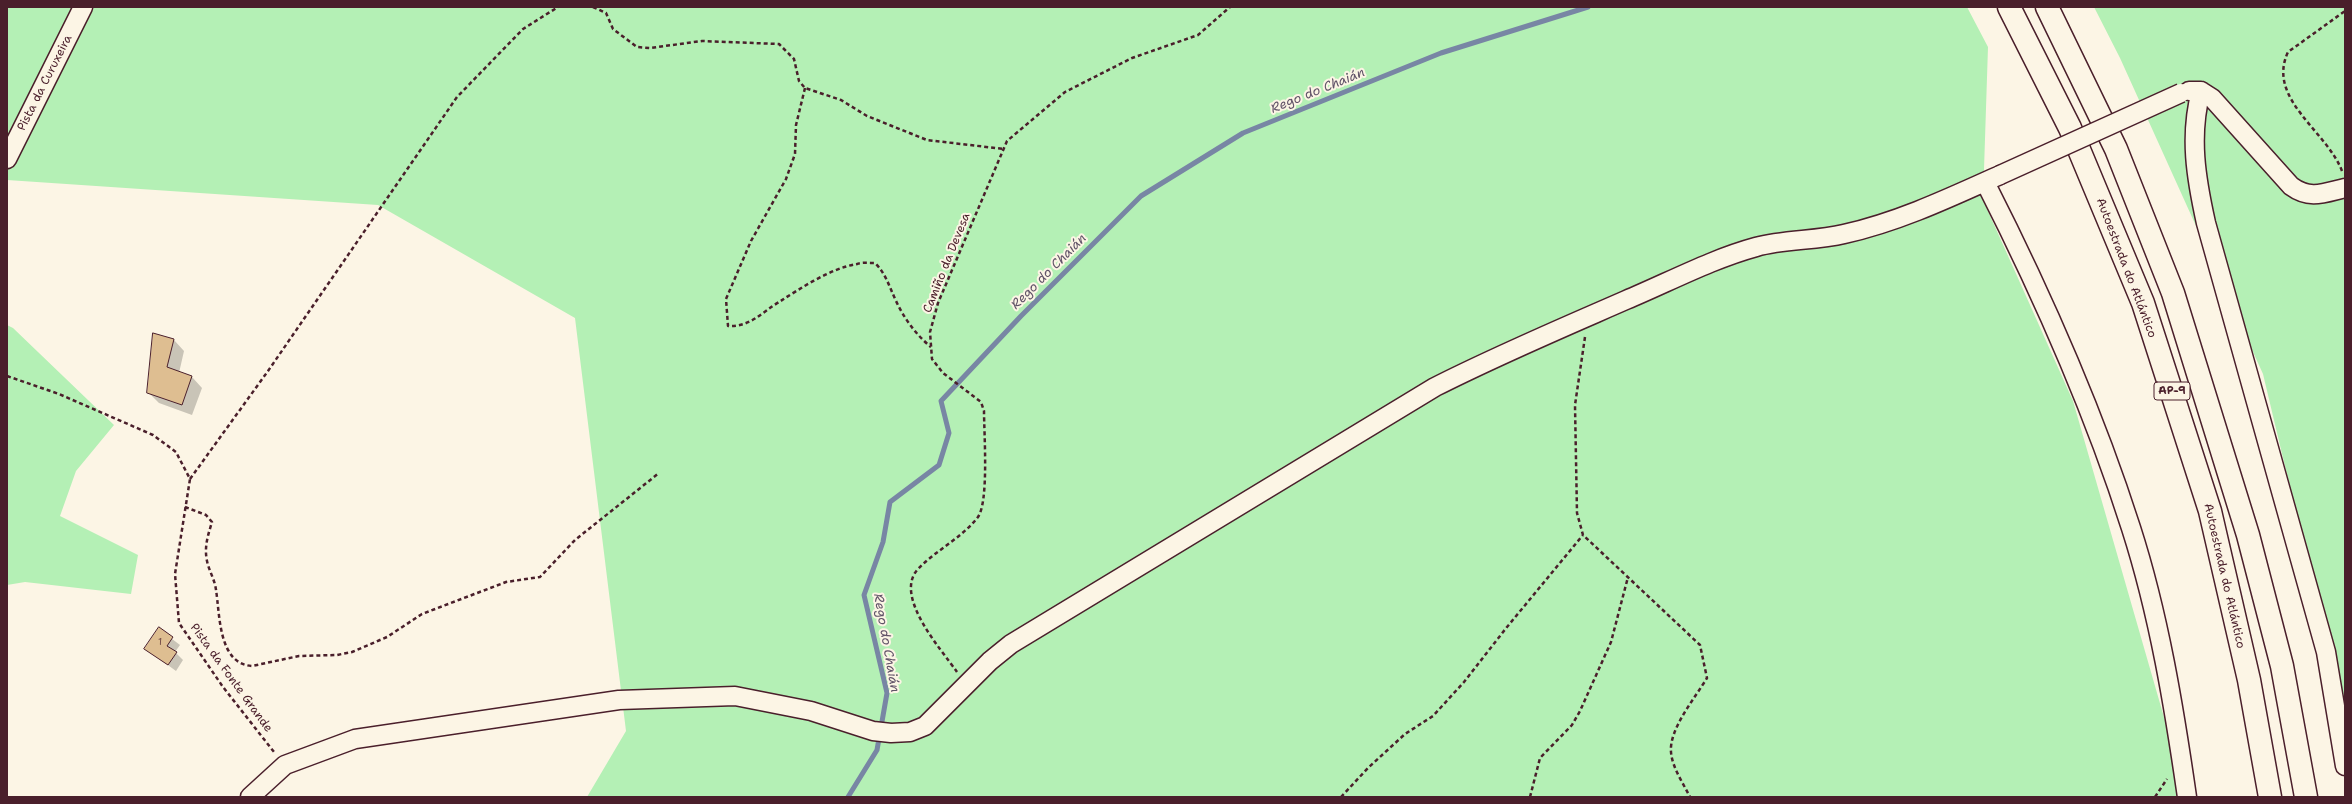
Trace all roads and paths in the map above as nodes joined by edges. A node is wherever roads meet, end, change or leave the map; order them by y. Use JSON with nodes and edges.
{"nodes":[{"id":1,"x":83,"y":7,"type":"edge"},
{"id":2,"x":558,"y":7,"type":"edge"},
{"id":3,"x":593,"y":7,"type":"edge"},
{"id":4,"x":1230,"y":7,"type":"edge"},
{"id":5,"x":2009,"y":7,"type":"edge"},
{"id":6,"x":2047,"y":7,"type":"edge"},
{"id":7,"x":2345,"y":10,"type":"edge"},
{"id":8,"x":805,"y":88,"type":"junction"},
{"id":9,"x":2200,"y":91,"type":"junction"},
{"id":10,"x":1004,"y":149,"type":"junction"},
{"id":11,"x":7,"y":159,"type":"edge"},
{"id":12,"x":1992,"y":178,"type":"junction"},
{"id":13,"x":2344,"y":181,"type":"edge"},
{"id":14,"x":1588,"y":317,"type":"junction"},
{"id":15,"x":931,"y":347,"type":"junction"},
{"id":16,"x":7,"y":376,"type":"edge"},
{"id":17,"x":659,"y":473,"type":"dead end"},
{"id":18,"x":190,"y":479,"type":"junction"},
{"id":19,"x":185,"y":507,"type":"junction"},
{"id":20,"x":1584,"y":535,"type":"junction"},
{"id":21,"x":1628,"y":578,"type":"junction"},
{"id":22,"x":967,"y":686,"type":"junction"},
{"id":23,"x":285,"y":764,"type":"junction"},
{"id":24,"x":2345,"y":766,"type":"edge"},
{"id":25,"x":250,"y":797,"type":"edge"},
{"id":26,"x":1341,"y":797,"type":"edge"},
{"id":27,"x":1530,"y":797,"type":"edge"},
{"id":28,"x":1690,"y":797,"type":"edge"},
{"id":29,"x":2186,"y":797,"type":"edge"},
{"id":30,"x":2270,"y":797,"type":"edge"},
{"id":31,"x":2306,"y":797,"type":"edge"}],
"edges":[{"from":1,"to":11,"type":"street","name":"Pista da Curuxeira"},
{"from":2,"to":18,"type":"path"},
{"from":3,"to":8,"type":"path"},
{"from":4,"to":10,"type":"path","name":"Camiño da Devesa"},
{"from":5,"to":30,"type":"highway","name":"Autoestrada do Atlántico","number":"AP-9"},
{"from":6,"to":31,"type":"highway","number":"AP-9"},
{"from":7,"to":13,"type":"path"},
{"from":8,"to":10,"type":"path"},
{"from":8,"to":15,"type":"path"},
{"from":9,"to":12,"type":"street","bridge":true},
{"from":9,"to":13,"type":"street"},
{"from":9,"to":24,"type":"street"},
{"from":10,"to":15,"type":"path","name":"Camiño da Devesa"},
{"from":12,"to":14,"type":"street"},
{"from":12,"to":29,"type":"street"},
{"from":14,"to":20,"type":"path"},
{"from":14,"to":22,"type":"street"},
{"from":15,"to":22,"type":"path","name":"Camiño da Devesa"},
{"from":16,"to":18,"type":"path"},
{"from":17,"to":19,"type":"path"},
{"from":18,"to":19,"type":"path","name":"Pista da Fonte Grande"},
{"from":19,"to":23,"type":"path","name":"Pista da Fonte Grande"},
{"from":20,"to":21,"type":"path"},
{"from":20,"to":26,"type":"path"},
{"from":21,"to":27,"type":"path"},
{"from":21,"to":28,"type":"path"},
{"from":22,"to":23,"type":"street"},
{"from":23,"to":25,"type":"street"}]}
